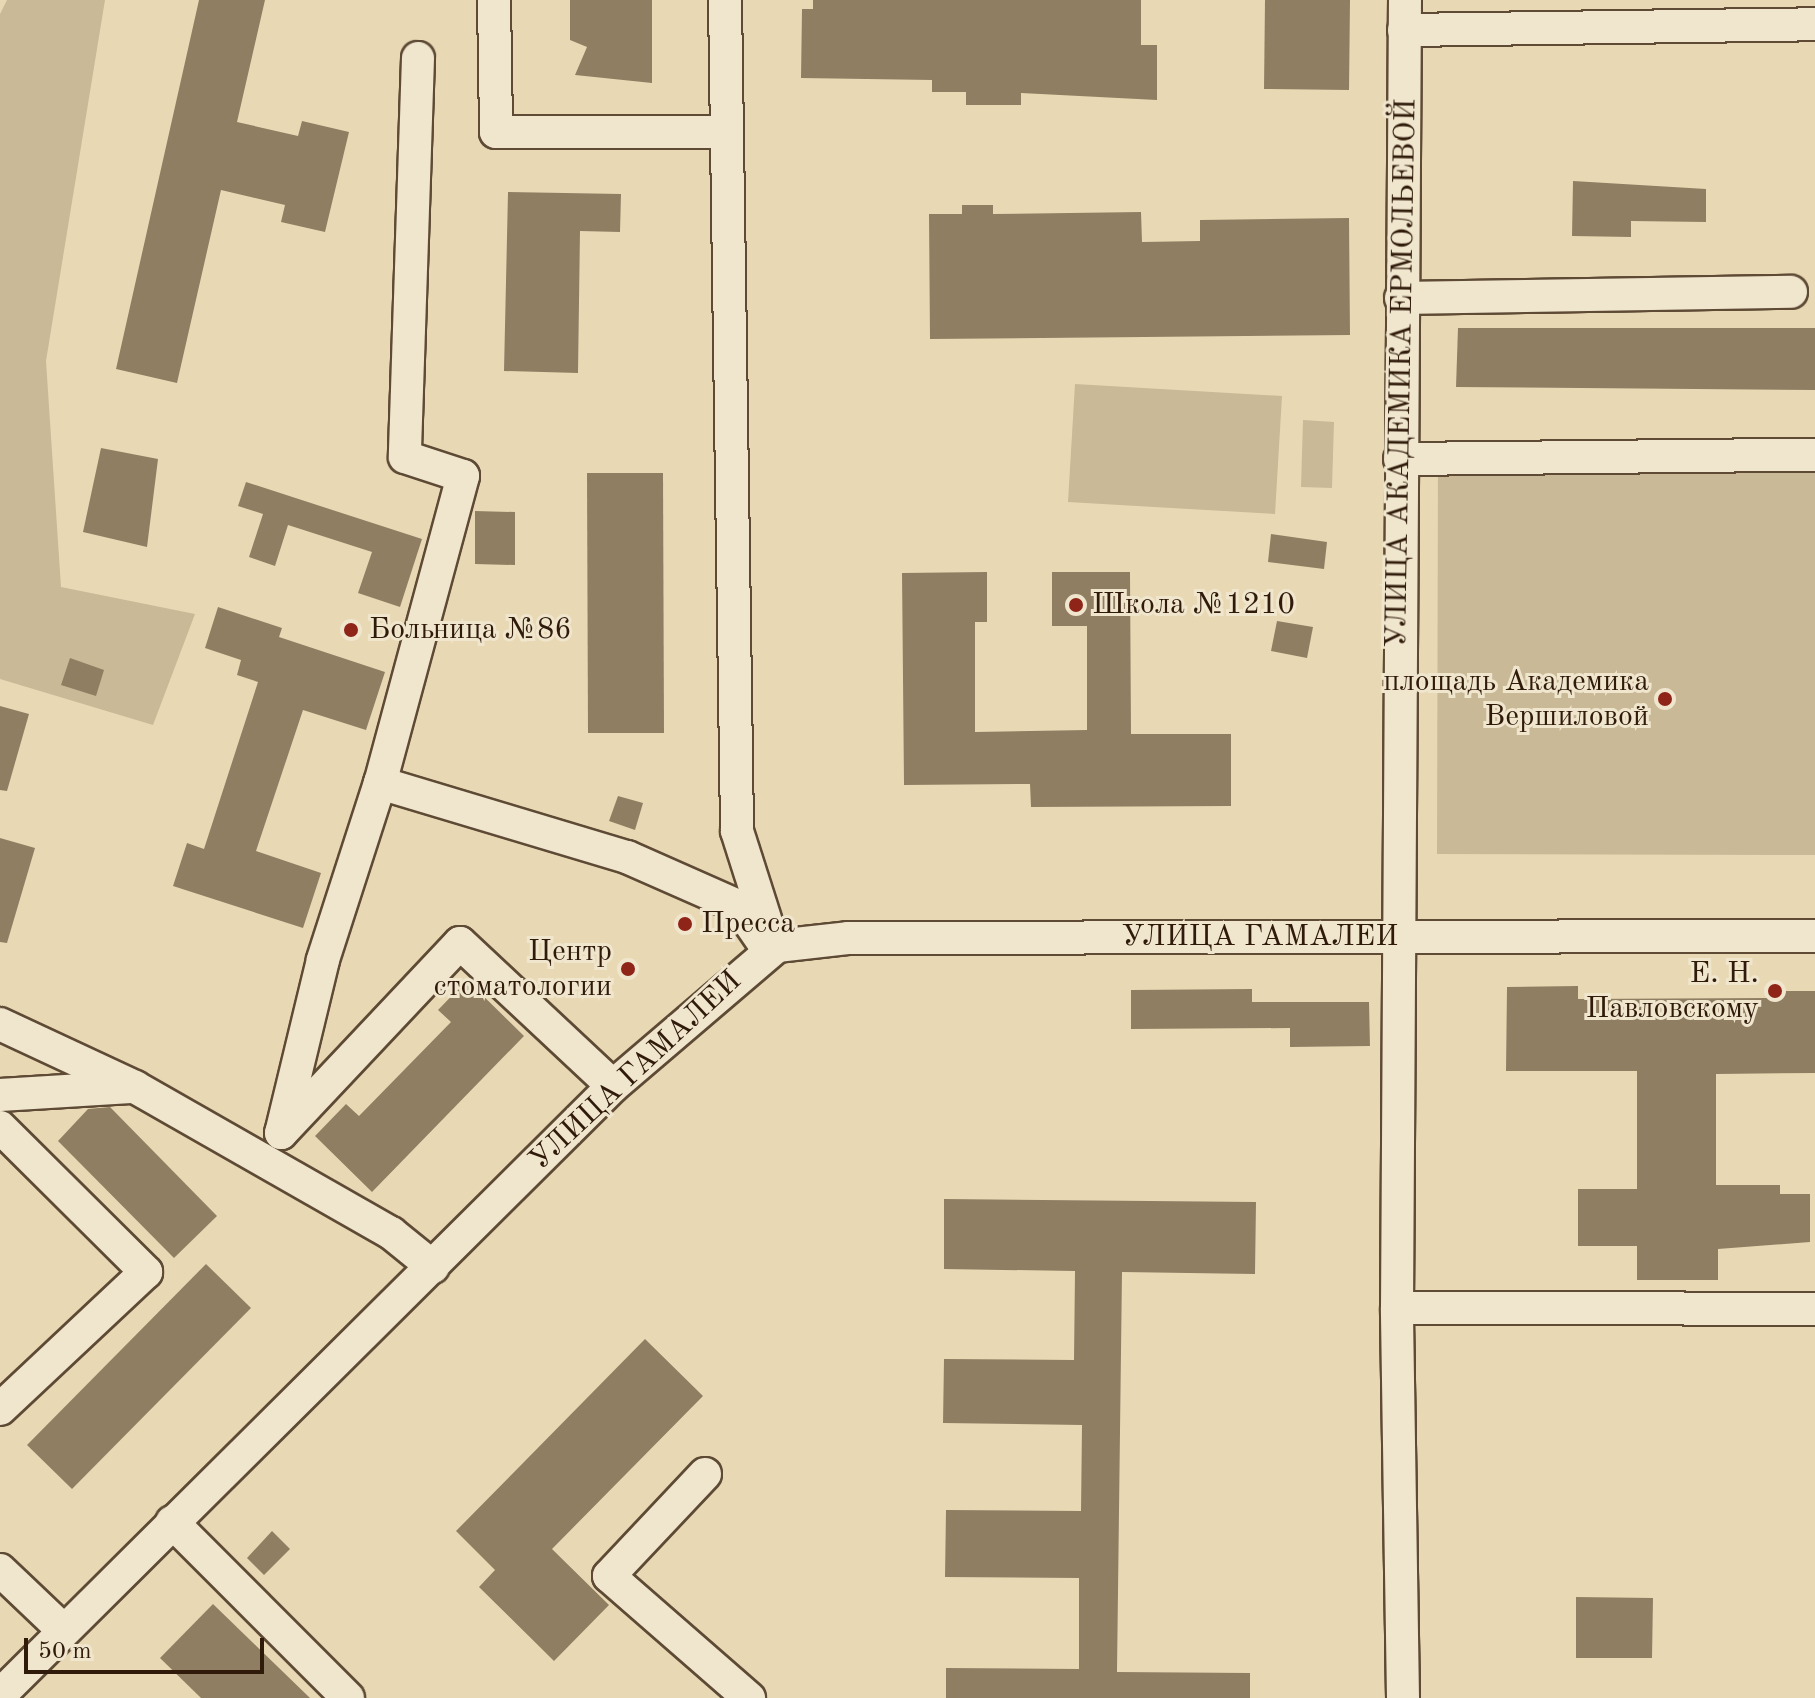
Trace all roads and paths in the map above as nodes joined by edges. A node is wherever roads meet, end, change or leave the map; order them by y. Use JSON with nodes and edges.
{"nodes":[{"id":1,"x":494,"y":0,"type":"edge"},
{"id":2,"x":725,"y":0,"type":"edge"},
{"id":3,"x":1405,"y":15,"type":"edge"},
{"id":4,"x":1815,"y":24,"type":"edge"},
{"id":5,"x":418,"y":58,"type":"dead end"},
{"id":6,"x":722,"y":132,"type":"junction"},
{"id":7,"x":1791,"y":292,"type":"dead end"},
{"id":8,"x":1401,"y":298,"type":"junction"},
{"id":9,"x":1815,"y":455,"type":"edge"},
{"id":10,"x":1400,"y":459,"type":"junction"},
{"id":11,"x":380,"y":783,"type":"junction"},
{"id":12,"x":1815,"y":936,"type":"edge"},
{"id":13,"x":1398,"y":938,"type":"junction"},
{"id":14,"x":773,"y":949,"type":"junction"},
{"id":15,"x":0,"y":1024,"type":"edge"},
{"id":16,"x":613,"y":1086,"type":"junction"},
{"id":17,"x":135,"y":1087,"type":"junction"},
{"id":18,"x":0,"y":1095,"type":"edge"},
{"id":19,"x":0,"y":1127,"type":"edge"},
{"id":20,"x":433,"y":1267,"type":"junction"},
{"id":21,"x":1397,"y":1308,"type":"junction"},
{"id":22,"x":1815,"y":1309,"type":"edge"},
{"id":23,"x":0,"y":1409,"type":"edge"},
{"id":24,"x":705,"y":1474,"type":"dead end"},
{"id":25,"x":172,"y":1522,"type":"junction"},
{"id":26,"x":0,"y":1570,"type":"edge"},
{"id":27,"x":64,"y":1631,"type":"junction"},
{"id":28,"x":0,"y":1695,"type":"edge"},
{"id":29,"x":348,"y":1698,"type":"edge"},
{"id":30,"x":749,"y":1698,"type":"edge"},
{"id":31,"x":1403,"y":1698,"type":"edge"}],
"edges":[{"from":1,"to":6,"type":"street"},
{"from":2,"to":6,"type":"street"},
{"from":3,"to":4,"type":"street"},
{"from":3,"to":8,"type":"street","name":"УЛИЦА АКАДЕМИКА ЕРМОЛЬЕВОЙ"},
{"from":5,"to":11,"type":"street"},
{"from":6,"to":14,"type":"street"},
{"from":7,"to":8,"type":"street"},
{"from":8,"to":10,"type":"street","name":"УЛИЦА АКАДЕМИКА ЕРМОЛЬЕВОЙ"},
{"from":9,"to":10,"type":"street"},
{"from":10,"to":13,"type":"street","name":"УЛИЦА АКАДЕМИКА ЕРМОЛЬЕВОЙ"},
{"from":11,"to":14,"type":"street"},
{"from":11,"to":16,"type":"street"},
{"from":12,"to":13,"type":"street","name":"УЛИЦА ГАМАЛЕИ"},
{"from":13,"to":14,"type":"street","name":"УЛИЦА ГАМАЛЕИ"},
{"from":13,"to":21,"type":"street","name":"УЛИЦА АКАДЕМИКА ЕРМОЛЬЕВОЙ"},
{"from":14,"to":16,"type":"street","name":"УЛИЦА ГАМАЛЕИ"},
{"from":15,"to":17,"type":"street"},
{"from":16,"to":20,"type":"street","name":"УЛИЦА ГАМАЛЕИ"},
{"from":17,"to":18,"type":"street"},
{"from":17,"to":20,"type":"street"},
{"from":19,"to":23,"type":"street"},
{"from":20,"to":25,"type":"street","name":"УЛИЦА ГАМАЛЕИ"},
{"from":21,"to":22,"type":"street"},
{"from":21,"to":31,"type":"street","name":"УЛИЦА АКАДЕМИКА ЕРМОЛЬЕВОЙ"},
{"from":24,"to":30,"type":"street"},
{"from":25,"to":27,"type":"street","name":"УЛИЦА ГАМАЛЕИ"},
{"from":25,"to":29,"type":"street"},
{"from":26,"to":27,"type":"street"},
{"from":27,"to":28,"type":"street","name":"УЛИЦА ГАМАЛЕИ"}]}
